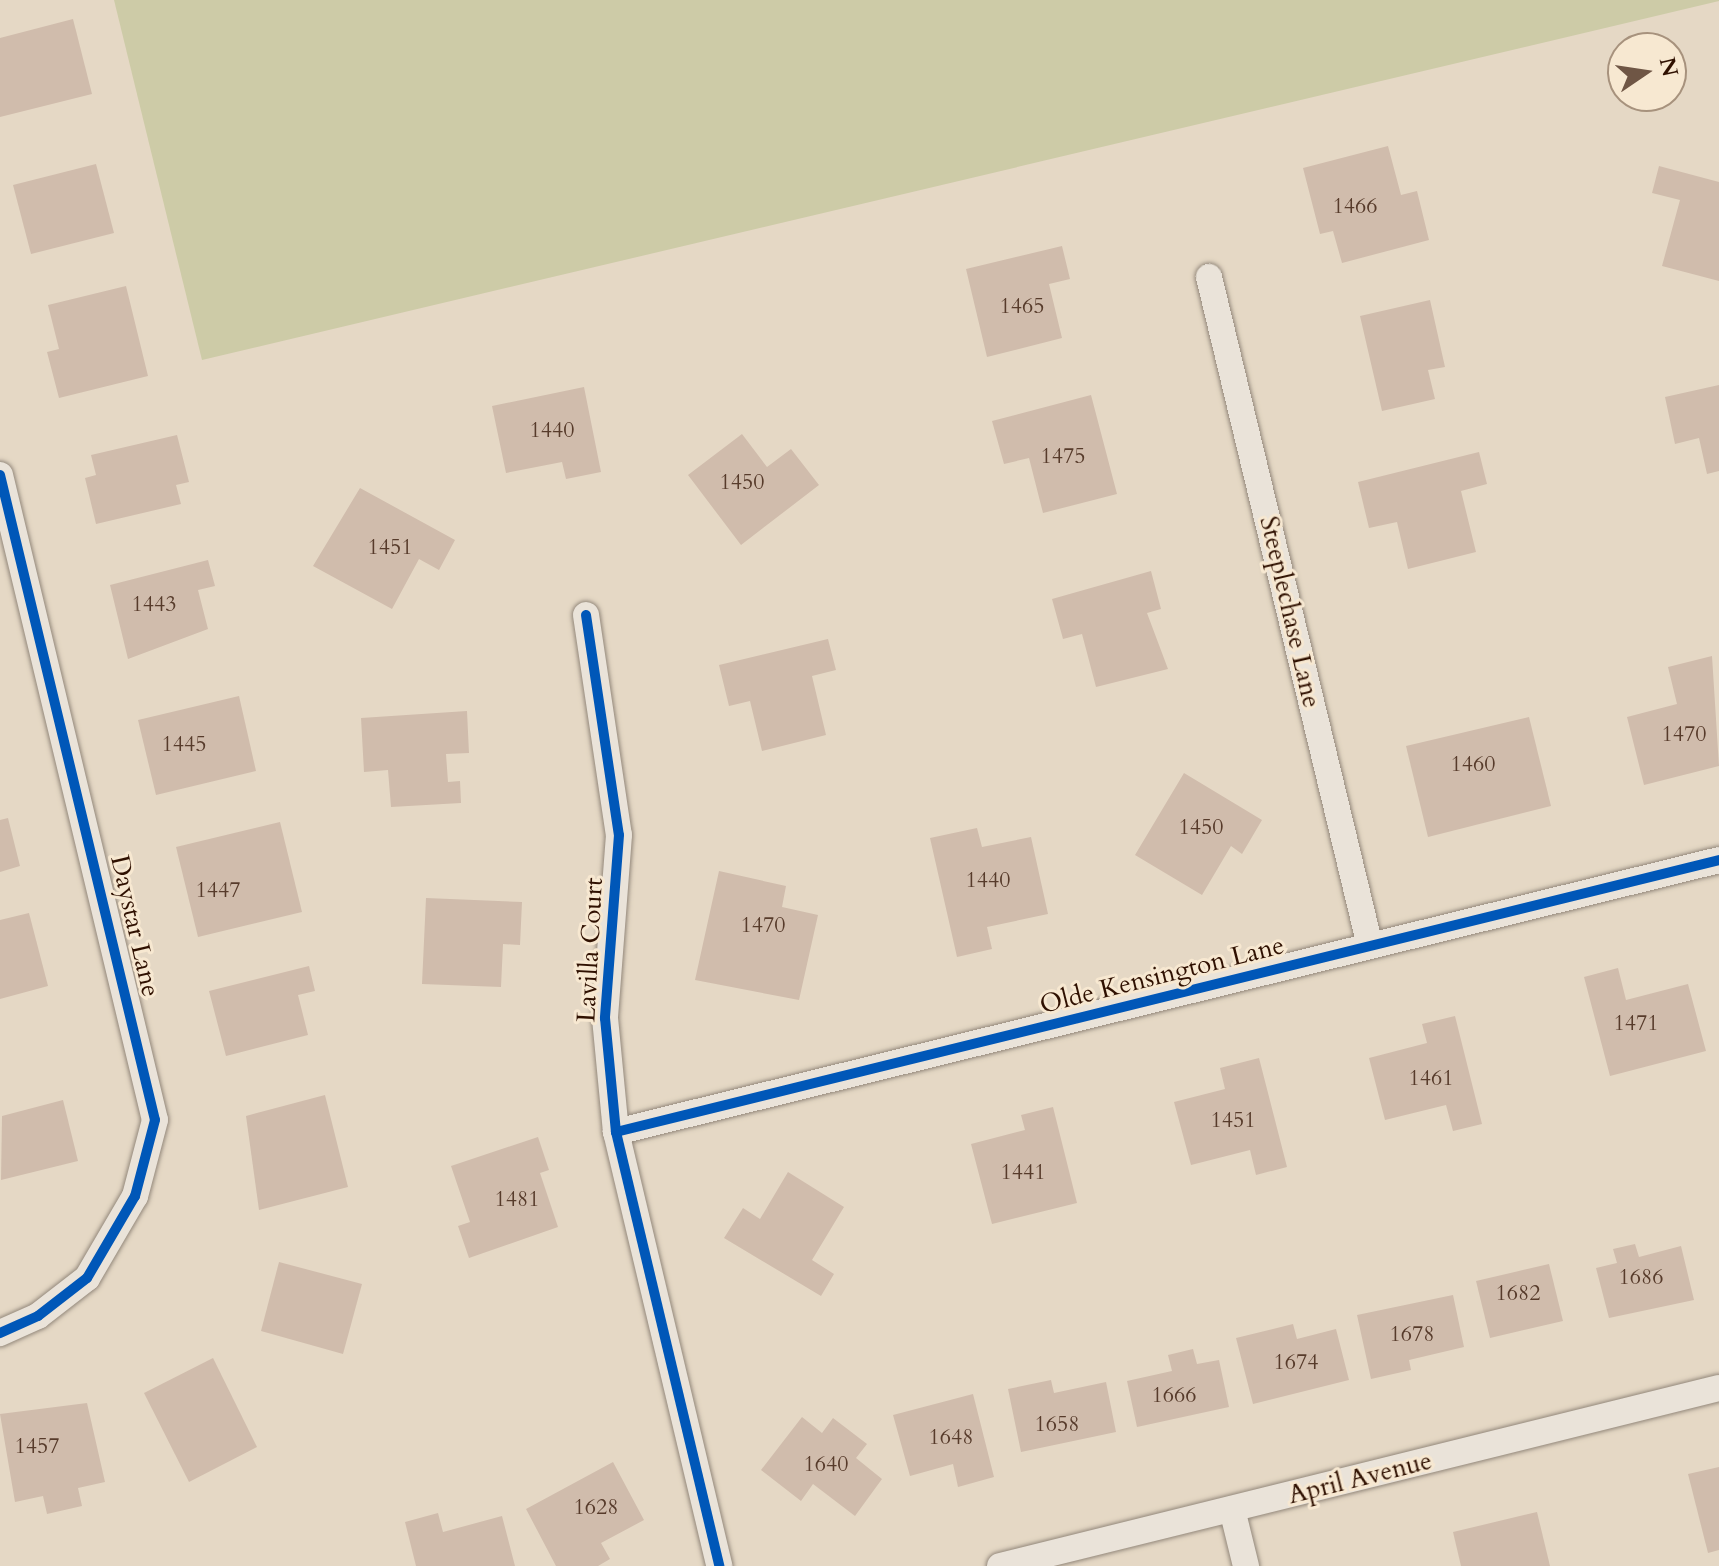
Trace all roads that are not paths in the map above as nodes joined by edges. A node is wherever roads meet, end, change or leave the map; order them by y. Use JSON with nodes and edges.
{"nodes":[{"id":1,"x":1209,"y":277,"type":"dead end"},
{"id":2,"x":0,"y":475,"type":"edge"},
{"id":3,"x":586,"y":615,"type":"dead end"},
{"id":4,"x":1719,"y":860,"type":"edge"},
{"id":5,"x":1370,"y":946,"type":"junction"},
{"id":6,"x":616,"y":1132,"type":"junction"},
{"id":7,"x":0,"y":1333,"type":"edge"},
{"id":8,"x":1719,"y":1388,"type":"edge"},
{"id":9,"x":1232,"y":1509,"type":"junction"},
{"id":10,"x":719,"y":1566,"type":"edge"},
{"id":11,"x":1000,"y":1566,"type":"edge"},
{"id":12,"x":1246,"y":1566,"type":"edge"}],
"edges":[{"from":1,"to":5,"type":"street","name":"Steeplechase Lane"},
{"from":2,"to":7,"type":"street","name":"Daystar Lane"},
{"from":3,"to":6,"type":"street","name":"Lavilla Court"},
{"from":4,"to":5,"type":"street","name":"Olde Kensington Lane"},
{"from":5,"to":6,"type":"street","name":"Olde Kensington Lane"},
{"from":6,"to":10,"type":"street","name":"Lavilla Court"},
{"from":8,"to":9,"type":"street","name":"April Avenue"},
{"from":9,"to":11,"type":"street","name":"April Avenue"},
{"from":9,"to":12,"type":"street"}]}
